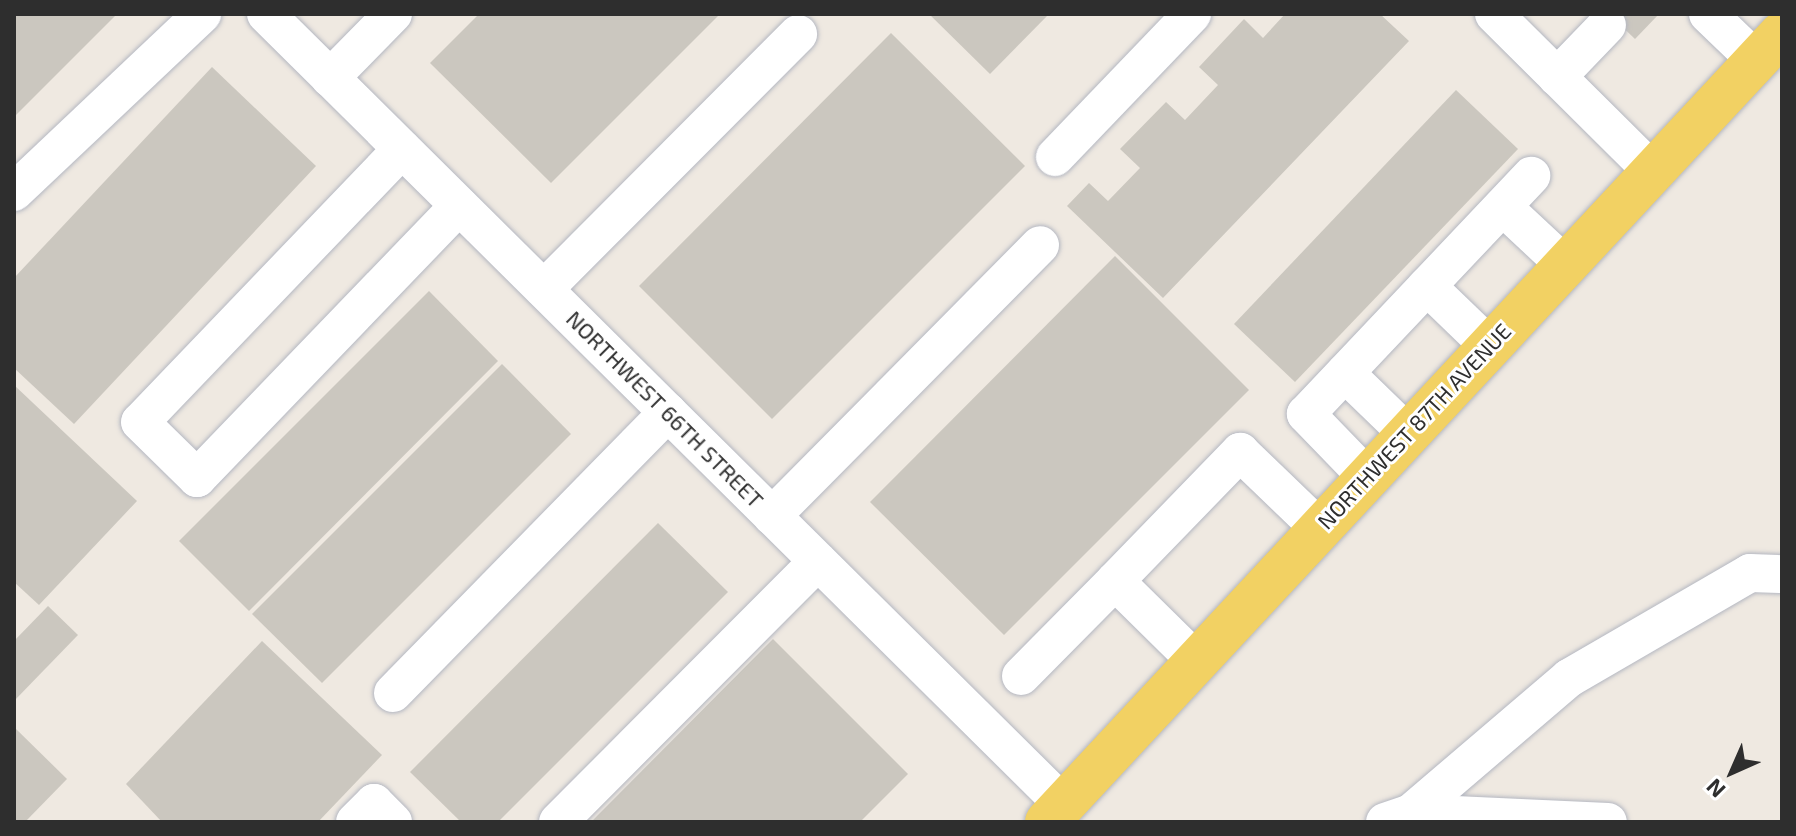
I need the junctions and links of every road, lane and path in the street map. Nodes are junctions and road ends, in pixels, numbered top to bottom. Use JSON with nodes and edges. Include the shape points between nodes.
{"nodes":[{"id":1,"x":202,"y":14,"type":"edge"},
{"id":2,"x":266,"y":14,"type":"edge"},
{"id":3,"x":393,"y":14,"type":"edge"},
{"id":4,"x":1192,"y":14,"type":"edge"},
{"id":5,"x":1494,"y":14,"type":"edge"},
{"id":6,"x":1708,"y":14,"type":"edge"},
{"id":7,"x":1607,"y":25,"type":"dead end"},
{"id":8,"x":798,"y":34,"type":"dead end"},
{"id":9,"x":1775,"y":41,"type":"edge"},
{"id":10,"x":1557,"y":77,"type":"junction"},
{"id":11,"x":330,"y":78,"type":"junction"},
{"id":12,"x":402,"y":149,"type":"junction"},
{"id":13,"x":1055,"y":157,"type":"dead end"},
{"id":14,"x":1651,"y":170,"type":"junction"},
{"id":15,"x":1531,"y":176,"type":"dead end"},
{"id":16,"x":14,"y":192,"type":"edge"},
{"id":17,"x":459,"y":206,"type":"junction"},
{"id":18,"x":1503,"y":207,"type":"junction"},
{"id":19,"x":1040,"y":245,"type":"dead end"},
{"id":20,"x":1564,"y":264,"type":"junction"},
{"id":21,"x":1427,"y":286,"type":"junction"},
{"id":22,"x":544,"y":289,"type":"junction"},
{"id":23,"x":1488,"y":345,"type":"junction"},
{"id":24,"x":1345,"y":373,"type":"junction"},
{"id":25,"x":668,"y":412,"type":"junction"},
{"id":26,"x":1407,"y":433,"type":"junction"},
{"id":27,"x":1367,"y":477,"type":"junction"},
{"id":28,"x":772,"y":516,"type":"junction"},
{"id":29,"x":1319,"y":528,"type":"junction"},
{"id":30,"x":818,"y":561,"type":"junction"},
{"id":31,"x":1782,"y":574,"type":"edge"},
{"id":32,"x":1115,"y":581,"type":"junction"},
{"id":33,"x":1196,"y":661,"type":"junction"},
{"id":34,"x":1021,"y":676,"type":"dead end"},
{"id":35,"x":393,"y":693,"type":"dead end"},
{"id":36,"x":1055,"y":813,"type":"edge"},
{"id":37,"x":1398,"y":818,"type":"edge"},
{"id":38,"x":355,"y":822,"type":"edge"},
{"id":39,"x":393,"y":822,"type":"edge"},
{"id":40,"x":558,"y":822,"type":"edge"},
{"id":41,"x":1608,"y":822,"type":"edge"}],
"edges":[{"from":1,"to":16,"type":"street"},
{"from":2,"to":11,"type":"street","name":"NORTHWEST 66TH STREET"},
{"from":3,"to":11,"type":"street"},
{"from":4,"to":13,"type":"street"},
{"from":5,"to":10,"type":"street"},
{"from":6,"to":9,"type":"street"},
{"from":7,"to":10,"type":"street"},
{"from":8,"to":22,"type":"street"},
{"from":9,"to":14,"type":"main road","name":"NORTHWEST 87TH AVENUE"},
{"from":10,"to":14,"type":"street"},
{"from":11,"to":12,"type":"street","name":"NORTHWEST 66TH STREET"},
{"from":12,"to":17,"type":"street","name":"NORTHWEST 66TH STREET"},
{"from":12,"to":17,"type":"street","via":[[140,422],[197,478]]},
{"from":14,"to":20,"type":"main road","name":"NORTHWEST 87TH AVENUE"},
{"from":15,"to":18,"type":"street"},
{"from":17,"to":22,"type":"street","name":"NORTHWEST 66TH STREET"},
{"from":18,"to":20,"type":"street"},
{"from":18,"to":21,"type":"street"},
{"from":19,"to":28,"type":"street"},
{"from":20,"to":23,"type":"main road","name":"NORTHWEST 87TH AVENUE"},
{"from":21,"to":23,"type":"street"},
{"from":21,"to":24,"type":"street"},
{"from":22,"to":25,"type":"street","name":"NORTHWEST 66TH STREET"},
{"from":23,"to":26,"type":"main road","name":"NORTHWEST 87TH AVENUE"},
{"from":24,"to":26,"type":"street"},
{"from":24,"to":27,"type":"street","via":[[1306,414]]},
{"from":25,"to":28,"type":"street","name":"NORTHWEST 66TH STREET"},
{"from":25,"to":35,"type":"street"},
{"from":26,"to":27,"type":"main road","name":"NORTHWEST 87TH AVENUE"},
{"from":27,"to":29,"type":"main road","name":"NORTHWEST 87TH AVENUE"},
{"from":28,"to":30,"type":"street","name":"NORTHWEST 66TH STREET"},
{"from":29,"to":32,"type":"street","via":[[1240,452]]},
{"from":29,"to":33,"type":"main road","name":"NORTHWEST 87TH AVENUE"},
{"from":30,"to":36,"type":"street","name":"NORTHWEST 66TH STREET"},
{"from":30,"to":40,"type":"street"},
{"from":31,"to":37,"type":"street","via":[[1750,573],[1569,678]]},
{"from":32,"to":33,"type":"street"},
{"from":32,"to":34,"type":"street"},
{"from":33,"to":36,"type":"main road","name":"NORTHWEST 87TH AVENUE"},
{"from":37,"to":41,"type":"street"},
{"from":38,"to":39,"type":"street","via":[[374,803]]}]}
